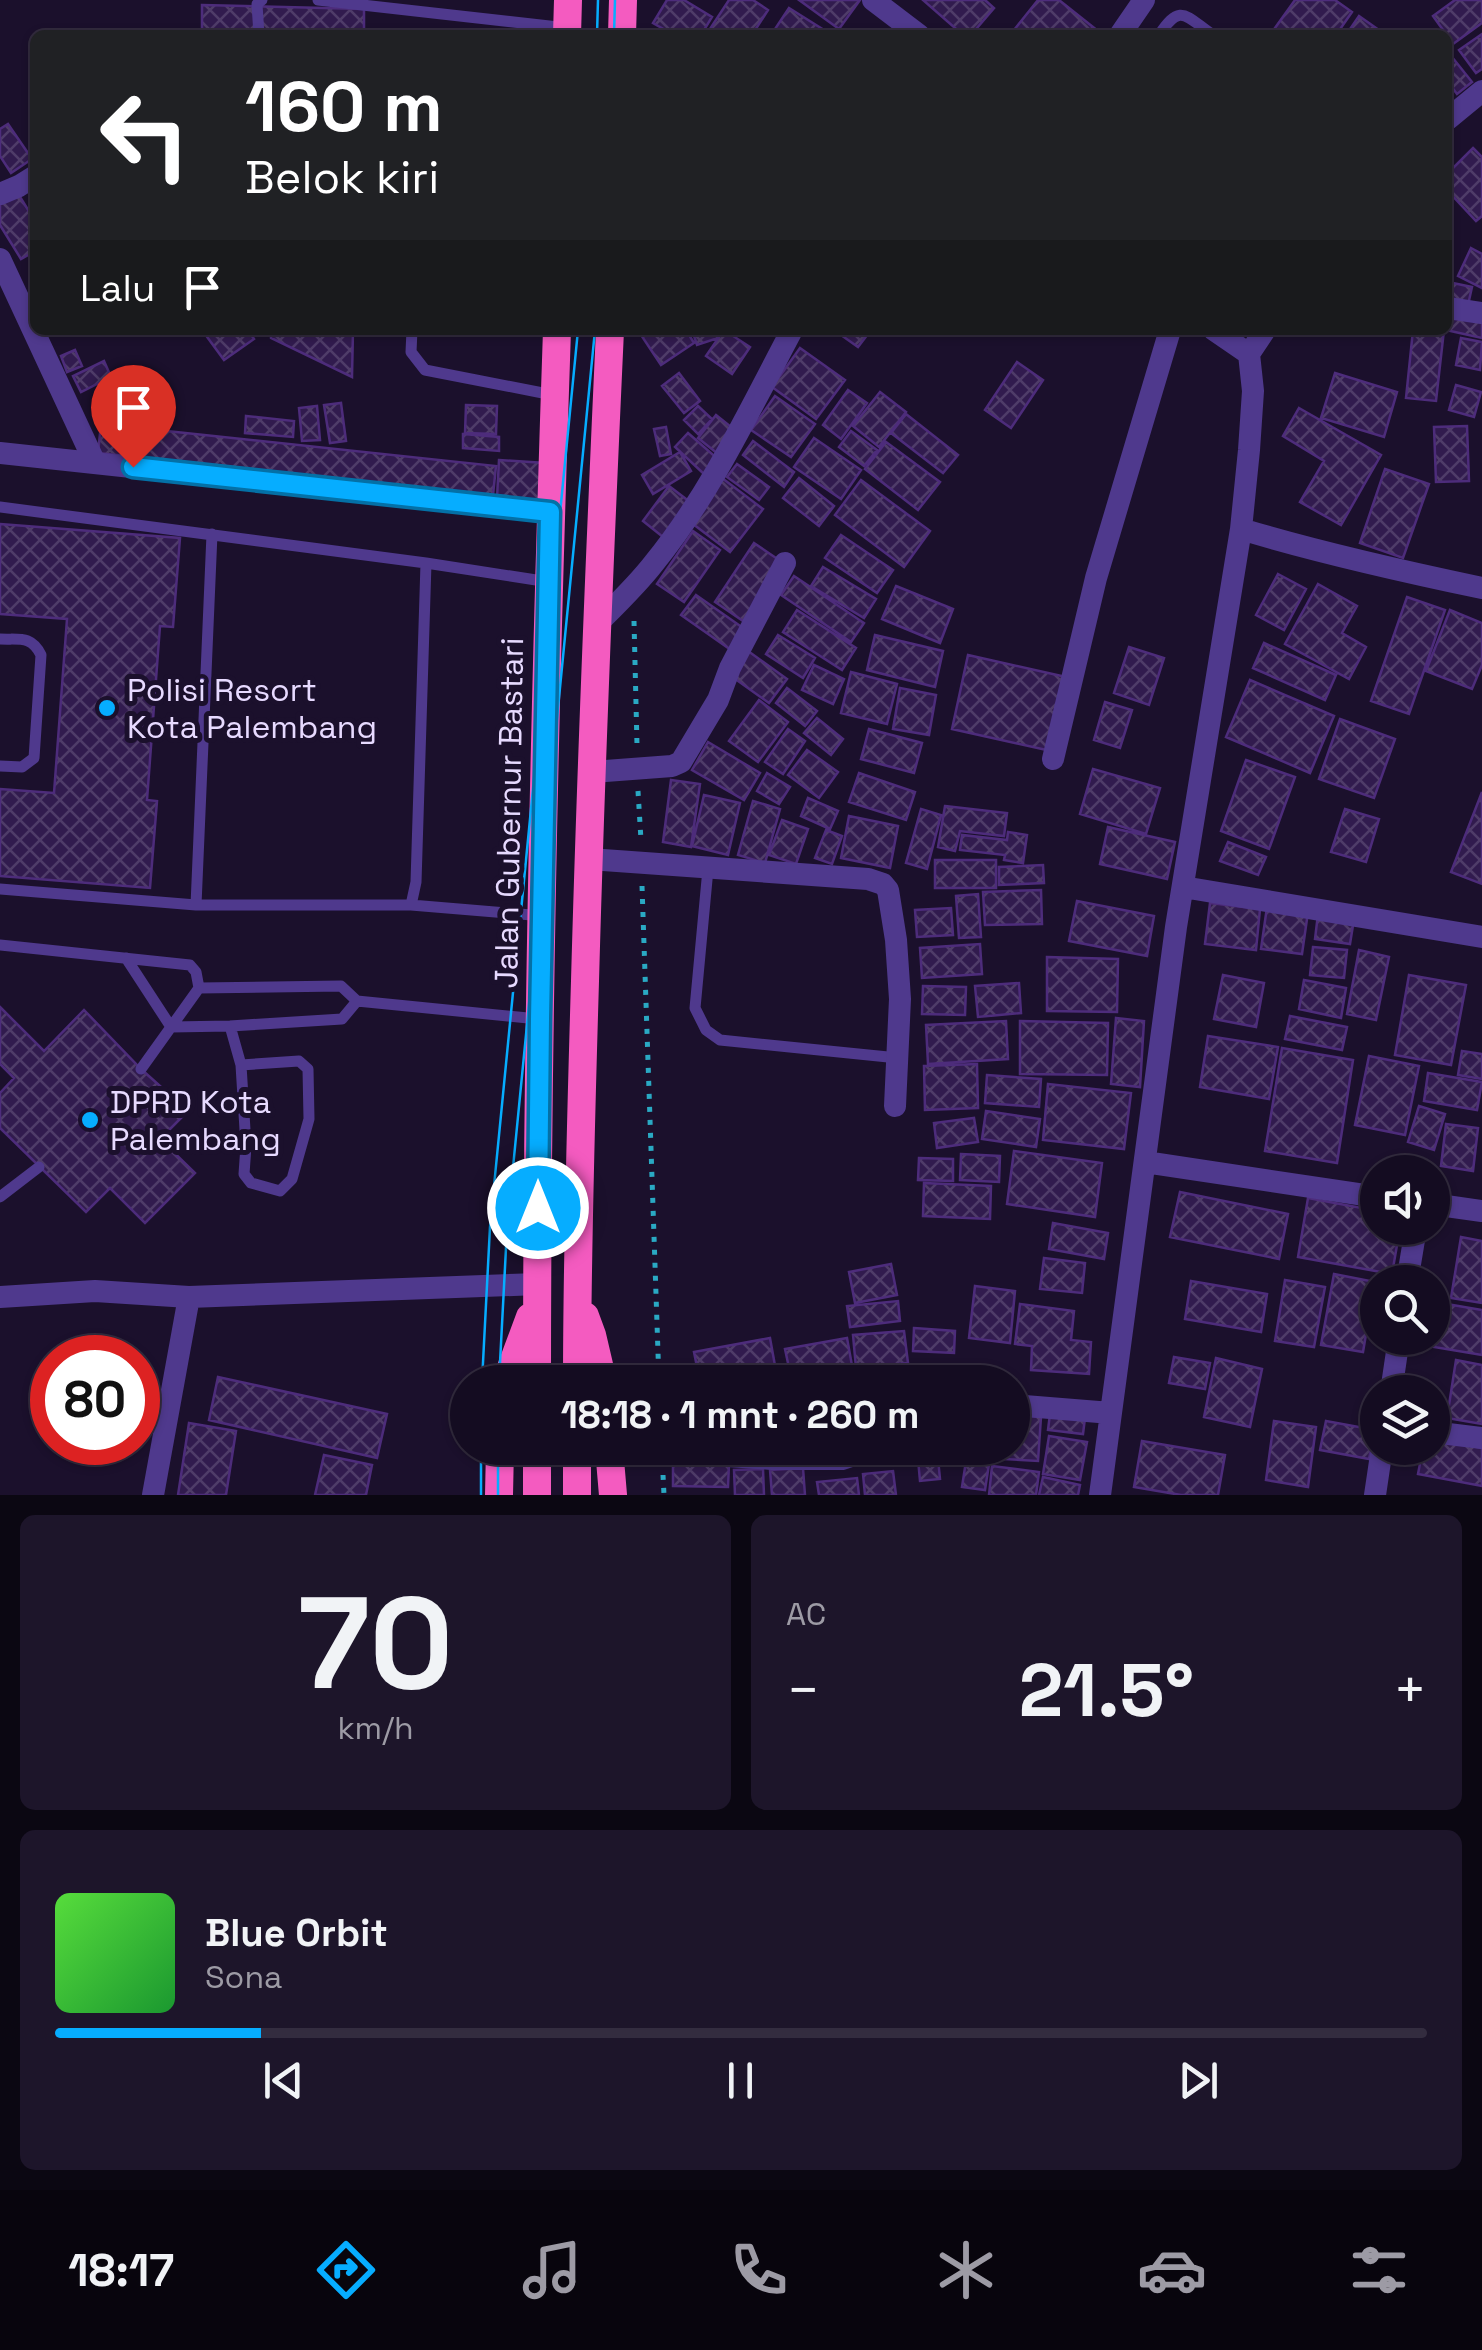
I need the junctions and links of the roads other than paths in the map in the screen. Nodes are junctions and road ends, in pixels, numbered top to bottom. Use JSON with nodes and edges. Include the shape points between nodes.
{"nodes":[{"id":1,"x":262,"y":0,"type":"edge"},
{"id":2,"x":318,"y":0,"type":"edge"},
{"id":3,"x":623,"y":0,"type":"edge"},
{"id":4,"x":873,"y":0,"type":"edge"},
{"id":5,"x":1144,"y":0,"type":"edge"},
{"id":6,"x":568,"y":21,"type":"edge"},
{"id":7,"x":259,"y":30,"type":"edge"},
{"id":8,"x":622,"y":30,"type":"edge"},
{"id":9,"x":912,"y":30,"type":"edge"},
{"id":10,"x":1123,"y":30,"type":"edge"},
{"id":11,"x":1162,"y":30,"type":"edge"},
{"id":12,"x":1206,"y":30,"type":"edge"},
{"id":13,"x":1482,"y":91,"type":"edge"},
{"id":14,"x":1452,"y":116,"type":"edge"},
{"id":15,"x":30,"y":179,"type":"edge"},
{"id":16,"x":0,"y":194,"type":"edge"},
{"id":17,"x":0,"y":259,"type":"edge"},
{"id":18,"x":1452,"y":309,"type":"edge"},
{"id":19,"x":1482,"y":313,"type":"edge"},
{"id":20,"x":30,"y":323,"type":"edge"},
{"id":21,"x":36,"y":335,"type":"edge"},
{"id":22,"x":412,"y":335,"type":"edge"},
{"id":23,"x":557,"y":335,"type":"edge"},
{"id":24,"x":610,"y":335,"type":"edge"},
{"id":25,"x":789,"y":335,"type":"edge"},
{"id":26,"x":1169,"y":335,"type":"edge"},
{"id":27,"x":1221,"y":335,"type":"edge"},
{"id":28,"x":1261,"y":335,"type":"edge"},
{"id":29,"x":1249,"y":354,"type":"junction"},
{"id":30,"x":555,"y":396,"type":"junction"},
{"id":31,"x":0,"y":453,"type":"edge"},
{"id":32,"x":96,"y":463,"type":"junction"},
{"id":33,"x":0,"y":507,"type":"edge"},
{"id":34,"x":550,"y":512,"type":"junction"},
{"id":35,"x":1240,"y":529,"type":"junction"},
{"id":36,"x":212,"y":534,"type":"junction"},
{"id":37,"x":426,"y":563,"type":"junction"},
{"id":38,"x":785,"y":563,"type":"dead end"},
{"id":39,"x":548,"y":582,"type":"junction"},
{"id":40,"x":1482,"y":588,"type":"edge"},
{"id":41,"x":596,"y":625,"type":"junction"},
{"id":42,"x":0,"y":639,"type":"edge"},
{"id":43,"x":1053,"y":759,"type":"dead end"},
{"id":44,"x":0,"y":766,"type":"edge"},
{"id":45,"x":592,"y":772,"type":"junction"},
{"id":46,"x":588,"y":860,"type":"junction"},
{"id":47,"x":708,"y":869,"type":"junction"},
{"id":48,"x":1183,"y":886,"type":"junction"},
{"id":49,"x":0,"y":889,"type":"edge"},
{"id":50,"x":196,"y":905,"type":"junction"},
{"id":51,"x":411,"y":905,"type":"junction"},
{"id":52,"x":542,"y":916,"type":"junction"},
{"id":53,"x":1482,"y":937,"type":"edge"},
{"id":54,"x":0,"y":945,"type":"edge"},
{"id":55,"x":126,"y":958,"type":"junction"},
{"id":56,"x":199,"y":988,"type":"junction"},
{"id":57,"x":357,"y":1000,"type":"junction"},
{"id":58,"x":540,"y":1019,"type":"junction"},
{"id":59,"x":230,"y":1026,"type":"junction"},
{"id":60,"x":171,"y":1027,"type":"junction"},
{"id":61,"x":898,"y":1058,"type":"junction"},
{"id":62,"x":242,"y":1065,"type":"junction"},
{"id":63,"x":141,"y":1069,"type":"dead end"},
{"id":64,"x":896,"y":1106,"type":"dead end"},
{"id":65,"x":1144,"y":1162,"type":"junction"},
{"id":66,"x":39,"y":1167,"type":"dead end"},
{"id":67,"x":1360,"y":1194,"type":"edge"},
{"id":68,"x":0,"y":1198,"type":"edge"},
{"id":69,"x":1450,"y":1206,"type":"edge"},
{"id":70,"x":1482,"y":1210,"type":"edge"},
{"id":71,"x":0,"y":1297,"type":"edge"},
{"id":72,"x":189,"y":1297,"type":"junction"},
{"id":73,"x":537,"y":1300,"type":"junction"},
{"id":74,"x":577,"y":1308,"type":"junction"},
{"id":75,"x":513,"y":1365,"type":"edge"},
{"id":76,"x":537,"y":1365,"type":"edge"},
{"id":77,"x":577,"y":1365,"type":"edge"},
{"id":78,"x":599,"y":1365,"type":"edge"},
{"id":79,"x":1030,"y":1407,"type":"edge"},
{"id":80,"x":1111,"y":1414,"type":"junction"},
{"id":81,"x":1450,"y":1434,"type":"edge"},
{"id":82,"x":1482,"y":1438,"type":"edge"},
{"id":83,"x":500,"y":1465,"type":"edge"},
{"id":84,"x":537,"y":1465,"type":"edge"},
{"id":85,"x":577,"y":1465,"type":"edge"},
{"id":86,"x":610,"y":1465,"type":"edge"},
{"id":87,"x":1379,"y":1465,"type":"edge"},
{"id":88,"x":153,"y":1495,"type":"edge"},
{"id":89,"x":499,"y":1495,"type":"edge"},
{"id":90,"x":537,"y":1495,"type":"edge"},
{"id":91,"x":577,"y":1495,"type":"edge"},
{"id":92,"x":613,"y":1495,"type":"edge"},
{"id":93,"x":1100,"y":1495,"type":"edge"},
{"id":94,"x":1375,"y":1495,"type":"edge"}],
"edges":[{"from":1,"to":7,"type":"lane"},
{"from":2,"to":6,"type":"lane"},
{"from":3,"to":8,"type":"highway"},
{"from":4,"to":9,"type":"street"},
{"from":5,"to":10,"type":"street"},
{"from":11,"to":12,"type":"lane","via":[[1177,14]]},
{"from":13,"to":14,"type":"street"},
{"from":15,"to":16,"type":"street"},
{"from":17,"to":20,"type":"street"},
{"from":18,"to":19,"type":"street"},
{"from":21,"to":32,"type":"street"},
{"from":22,"to":30,"type":"lane","via":[[411,352],[424,370]]},
{"from":23,"to":30,"type":"highway","name":"Jalan Gubernur Bastari"},
{"from":24,"to":41,"type":"highway"},
{"from":25,"to":41,"type":"street","via":[[707,486],[664,550]]},
{"from":26,"to":43,"type":"street","via":[[1096,578]]},
{"from":27,"to":29,"type":"street"},
{"from":28,"to":29,"type":"street"},
{"from":29,"to":35,"type":"street","via":[[1250,450]]},
{"from":30,"to":34,"type":"highway","name":"Jalan Gubernur Bastari"},
{"from":31,"to":32,"type":"street"},
{"from":32,"to":34,"type":"street"},
{"from":33,"to":36,"type":"lane"},
{"from":34,"to":39,"type":"highway","name":"Jalan Gubernur Bastari"},
{"from":35,"to":40,"type":"street"},
{"from":35,"to":48,"type":"street"},
{"from":36,"to":37,"type":"lane"},
{"from":36,"to":50,"type":"lane"},
{"from":37,"to":39,"type":"lane"},
{"from":37,"to":51,"type":"lane"},
{"from":38,"to":45,"type":"street","via":[[682,762]]},
{"from":39,"to":52,"type":"highway","name":"Jalan Gubernur Bastari"},
{"from":41,"to":45,"type":"highway"},
{"from":42,"to":44,"type":"lane","via":[[29,640],[41,655],[34,758],[22,768]]},
{"from":45,"to":46,"type":"highway"},
{"from":46,"to":47,"type":"street"},
{"from":46,"to":74,"type":"highway"},
{"from":47,"to":61,"type":"street","via":[[882,884],[899,972]]},
{"from":47,"to":61,"type":"lane","via":[[695,1008],[706,1030],[720,1040]]},
{"from":48,"to":53,"type":"street"},
{"from":48,"to":65,"type":"street"},
{"from":49,"to":50,"type":"lane"},
{"from":50,"to":51,"type":"lane"},
{"from":51,"to":52,"type":"lane"},
{"from":52,"to":58,"type":"highway","name":"Jalan Gubernur Bastari"},
{"from":54,"to":55,"type":"lane"},
{"from":55,"to":56,"type":"lane","via":[[190,965]]},
{"from":55,"to":60,"type":"lane"},
{"from":56,"to":57,"type":"lane","via":[[341,986]]},
{"from":56,"to":60,"type":"lane"},
{"from":57,"to":58,"type":"lane"},
{"from":57,"to":59,"type":"lane","via":[[342,1019]]},
{"from":58,"to":73,"type":"highway","name":"Jalan Gubernur Bastari"},
{"from":59,"to":60,"type":"lane"},
{"from":59,"to":62,"type":"lane"},
{"from":60,"to":63,"type":"lane"},
{"from":61,"to":64,"type":"street"},
{"from":62,"to":62,"type":"lane","via":[[244,1174],[251,1183],[280,1191],[292,1179],[309,1118],[308,1069],[298,1061]]},
{"from":65,"to":67,"type":"street"},
{"from":65,"to":80,"type":"street"},
{"from":66,"to":68,"type":"lane"},
{"from":69,"to":70,"type":"street"},
{"from":71,"to":72,"type":"street","via":[[96,1291]]},
{"from":72,"to":73,"type":"street"},
{"from":72,"to":88,"type":"street"},
{"from":73,"to":75,"type":"highway","name":"Jalan Gubernur Bastari"},
{"from":73,"to":76,"type":"highway","name":"Jalan Gubernur Bastari"},
{"from":74,"to":77,"type":"highway"},
{"from":74,"to":78,"type":"highway"},
{"from":79,"to":80,"type":"street"},
{"from":80,"to":93,"type":"street"},
{"from":81,"to":82,"type":"street"},
{"from":83,"to":89,"type":"highway"},
{"from":84,"to":90,"type":"highway"},
{"from":85,"to":91,"type":"highway"},
{"from":86,"to":92,"type":"highway"},
{"from":87,"to":94,"type":"street"}]}
